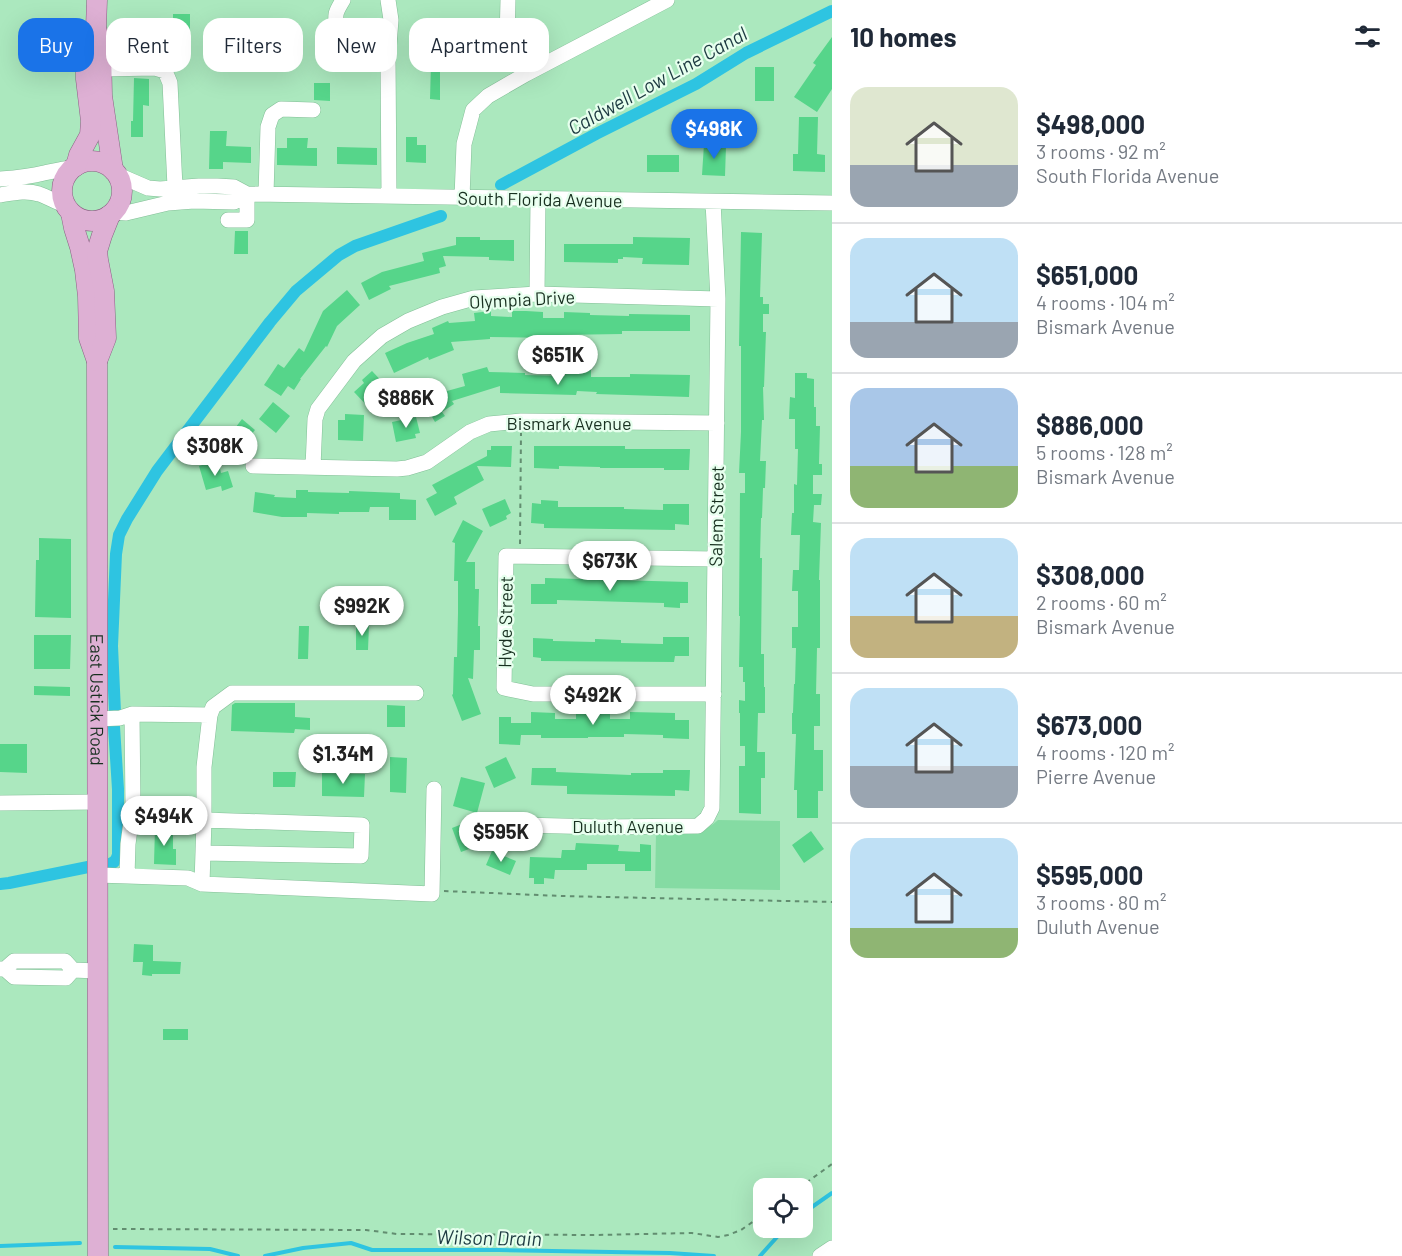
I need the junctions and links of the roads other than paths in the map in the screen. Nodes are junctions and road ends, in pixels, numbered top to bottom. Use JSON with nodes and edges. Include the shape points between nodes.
{"nodes":[{"id":1,"x":97,"y":0,"type":"edge"},
{"id":2,"x":344,"y":0,"type":"edge"},
{"id":3,"x":388,"y":0,"type":"edge"},
{"id":4,"x":508,"y":0,"type":"edge"},
{"id":5,"x":658,"y":2,"type":"edge"},
{"id":6,"x":335,"y":18,"type":"edge"},
{"id":7,"x":391,"y":18,"type":"edge"},
{"id":8,"x":96,"y":28,"type":"junction"},
{"id":9,"x":101,"y":69,"type":"junction"},
{"id":10,"x":388,"y":72,"type":"edge"},
{"id":11,"x":526,"y":74,"type":"junction"},
{"id":12,"x":314,"y":110,"type":"dead end"},
{"id":13,"x":74,"y":167,"type":"junction"},
{"id":14,"x":115,"y":172,"type":"junction"},
{"id":15,"x":0,"y":179,"type":"edge"},
{"id":16,"x":175,"y":188,"type":"junction"},
{"id":17,"x":247,"y":194,"type":"junction"},
{"id":18,"x":266,"y":194,"type":"junction"},
{"id":19,"x":0,"y":195,"type":"edge"},
{"id":20,"x":389,"y":196,"type":"junction"},
{"id":21,"x":462,"y":198,"type":"junction"},
{"id":22,"x":538,"y":199,"type":"junction"},
{"id":23,"x":713,"y":202,"type":"junction"},
{"id":24,"x":832,"y":203,"type":"edge"},
{"id":25,"x":68,"y":209,"type":"junction"},
{"id":26,"x":112,"y":213,"type":"junction"},
{"id":27,"x":228,"y":220,"type":"dead end"},
{"id":28,"x":537,"y":294,"type":"junction"},
{"id":29,"x":718,"y":299,"type":"junction"},
{"id":30,"x":97,"y":361,"type":"junction"},
{"id":31,"x":717,"y":423,"type":"junction"},
{"id":32,"x":253,"y":466,"type":"dead end"},
{"id":33,"x":313,"y":467,"type":"junction"},
{"id":34,"x":715,"y":560,"type":"junction"},
{"id":35,"x":416,"y":693,"type":"dead end"},
{"id":36,"x":714,"y":694,"type":"junction"},
{"id":37,"x":132,"y":714,"type":"junction"},
{"id":38,"x":210,"y":715,"type":"junction"},
{"id":39,"x":98,"y":719,"type":"junction"},
{"id":40,"x":434,"y":789,"type":"dead end"},
{"id":41,"x":0,"y":802,"type":"edge"},
{"id":42,"x":97,"y":802,"type":"junction"},
{"id":43,"x":204,"y":820,"type":"junction"},
{"id":44,"x":521,"y":825,"type":"dead end"},
{"id":45,"x":698,"y":826,"type":"joint"},
{"id":46,"x":203,"y":853,"type":"junction"},
{"id":47,"x":97,"y":875,"type":"junction"},
{"id":48,"x":127,"y":876,"type":"junction"},
{"id":49,"x":202,"y":884,"type":"junction"},
{"id":50,"x":2,"y":969,"type":"edge"},
{"id":51,"x":98,"y":971,"type":"junction"},
{"id":52,"x":832,"y":1248,"type":"edge"},
{"id":53,"x":98,"y":1256,"type":"edge"},
{"id":54,"x":820,"y":1256,"type":"edge"}],
"edges":[{"from":1,"to":8,"type":"main road"},
{"from":2,"to":6,"type":"street"},
{"from":3,"to":7,"type":"street"},
{"from":4,"to":11,"type":"street","via":[[507,41]]},
{"from":5,"to":11,"type":"street"},
{"from":8,"to":9,"type":"main road"},
{"from":8,"to":13,"type":"main road","via":[[86,48],[90,135]]},
{"from":9,"to":14,"type":"main road"},
{"from":9,"to":16,"type":"street","via":[[165,71],[170,83]]},
{"from":10,"to":20,"type":"street"},
{"from":11,"to":21,"type":"street","via":[[488,96],[473,110],[464,144]]},
{"from":12,"to":18,"type":"street","via":[[281,109],[272,115],[268,127]]},
{"from":13,"to":14,"type":"main road","via":[[101,162]]},
{"from":13,"to":15,"type":"street"},
{"from":13,"to":25,"type":"main road","via":[[63,186]]},
{"from":14,"to":16,"type":"street","name":"South Florida Avenue","via":[[148,188]]},
{"from":14,"to":26,"type":"main road","via":[[122,184],[122,195]]},
{"from":16,"to":17,"type":"street","name":"South Florida Avenue","via":[[234,187]]},
{"from":17,"to":18,"type":"street","name":"South Florida Avenue"},
{"from":17,"to":26,"type":"street","name":"South Florida Avenue","via":[[234,202],[168,203]]},
{"from":17,"to":27,"type":"street","via":[[247,220]]},
{"from":18,"to":20,"type":"street","name":"South Florida Avenue"},
{"from":19,"to":25,"type":"street","via":[[36,193]]},
{"from":20,"to":21,"type":"street","name":"South Florida Avenue"},
{"from":21,"to":22,"type":"street","name":"South Florida Avenue"},
{"from":22,"to":23,"type":"street","name":"South Florida Avenue"},
{"from":22,"to":28,"type":"street"},
{"from":23,"to":24,"type":"street","name":"South Florida Avenue"},
{"from":23,"to":29,"type":"street","name":"Salem Street"},
{"from":25,"to":26,"type":"main road","via":[[88,221],[98,221]]},
{"from":25,"to":30,"type":"main road","name":"East Ustick Road","via":[[85,270],[89,338]]},
{"from":26,"to":30,"type":"main road","name":"East Ustick Road","via":[[97,251],[106,338]]},
{"from":28,"to":29,"type":"street","name":"Olympia Drive"},
{"from":28,"to":33,"type":"street","name":"Olympia Drive","via":[[474,298],[408,321],[382,336],[354,361],[318,409]]},
{"from":29,"to":31,"type":"street","name":"Salem Street"},
{"from":30,"to":39,"type":"main road","name":"East Ustick Road"},
{"from":31,"to":33,"type":"street","name":"Bismark Avenue","via":[[489,423],[427,462],[407,468]]},
{"from":31,"to":34,"type":"street","name":"Salem Street"},
{"from":32,"to":33,"type":"street","name":"Bismark Avenue"},
{"from":34,"to":36,"type":"street","name":"Salem Street"},
{"from":34,"to":36,"type":"street","name":"Hyde Street","via":[[513,556],[504,688],[533,694]]},
{"from":35,"to":38,"type":"street","via":[[232,693],[213,707]]},
{"from":36,"to":45,"type":"street","name":"Salem Street","via":[[712,808]]},
{"from":37,"to":38,"type":"street"},
{"from":37,"to":39,"type":"street"},
{"from":37,"to":48,"type":"street","via":[[133,807]]},
{"from":38,"to":43,"type":"street","via":[[204,767]]},
{"from":39,"to":42,"type":"main road","name":"East Ustick Road"},
{"from":40,"to":49,"type":"street","via":[[432,894]]},
{"from":41,"to":42,"type":"street"},
{"from":42,"to":47,"type":"main road","name":"East Ustick Road"},
{"from":43,"to":46,"type":"street"},
{"from":43,"to":46,"type":"street","via":[[362,825],[361,856]]},
{"from":44,"to":45,"type":"street","name":"Duluth Avenue"},
{"from":46,"to":49,"type":"street"},
{"from":47,"to":48,"type":"street"},
{"from":47,"to":51,"type":"main road","name":"East Ustick Road"},
{"from":48,"to":49,"type":"street","via":[[188,878]]},
{"from":50,"to":51,"type":"street","via":[[14,961],[65,962],[74,970]]},
{"from":51,"to":53,"type":"main road","name":"East Ustick Road"},
{"from":52,"to":54,"type":"street"}]}
